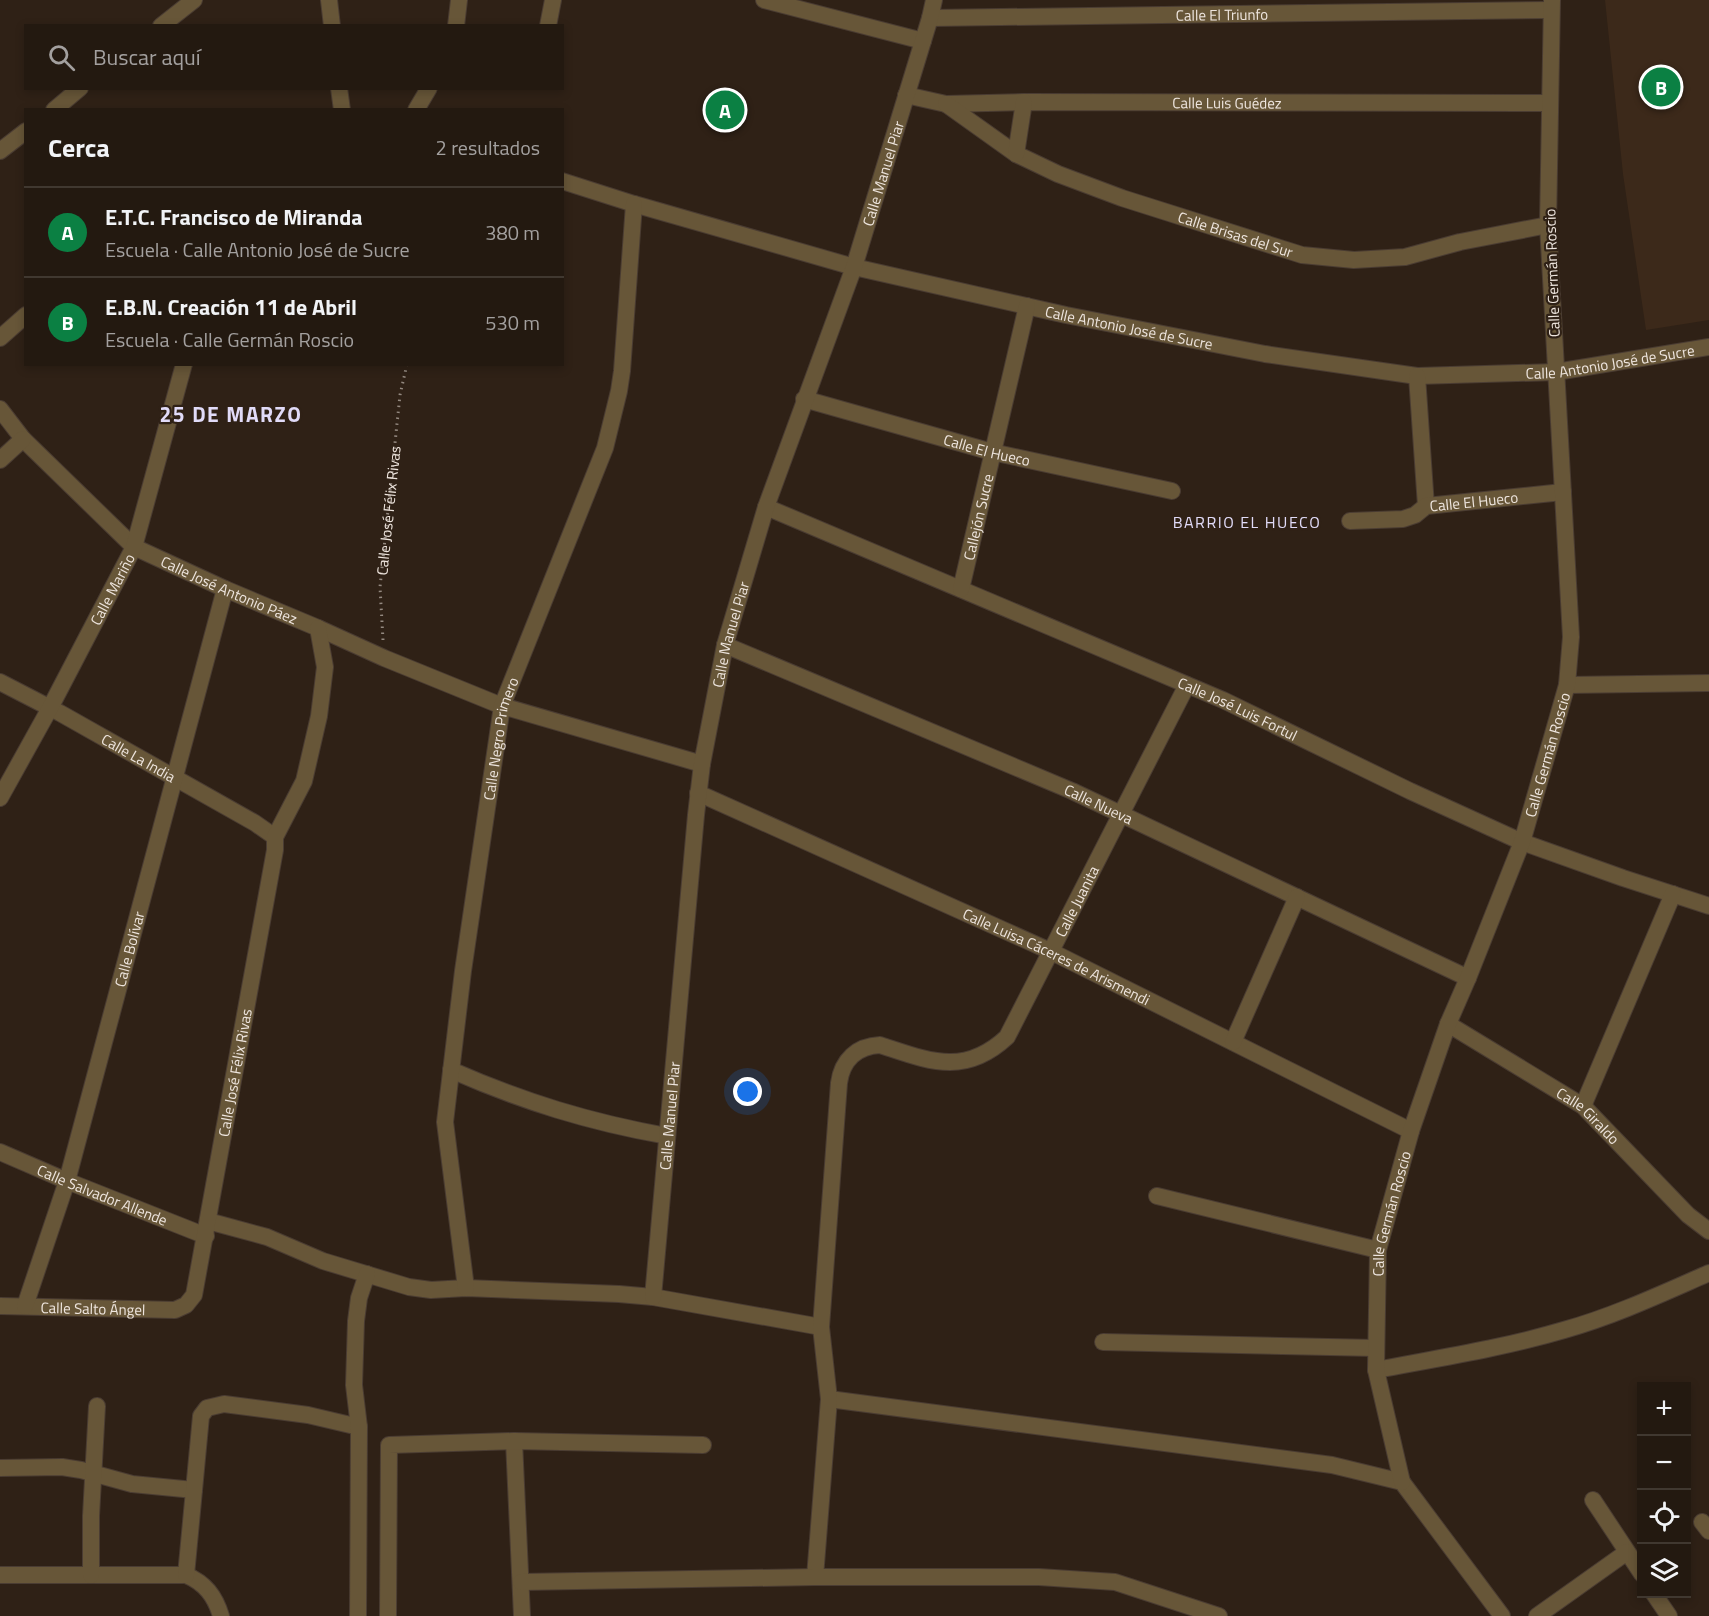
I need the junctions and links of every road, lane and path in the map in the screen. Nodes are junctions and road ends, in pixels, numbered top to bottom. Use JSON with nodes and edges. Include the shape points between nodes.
{"nodes":[{"id":1,"x":194,"y":0,"type":"edge"},
{"id":2,"x":329,"y":0,"type":"edge"},
{"id":3,"x":459,"y":0,"type":"edge"},
{"id":4,"x":553,"y":0,"type":"edge"},
{"id":5,"x":764,"y":0,"type":"edge"},
{"id":6,"x":934,"y":0,"type":"edge"},
{"id":7,"x":1552,"y":5,"type":"edge"},
{"id":8,"x":930,"y":18,"type":"junction"},
{"id":9,"x":164,"y":24,"type":"edge"},
{"id":10,"x":332,"y":24,"type":"edge"},
{"id":11,"x":456,"y":24,"type":"edge"},
{"id":12,"x":549,"y":24,"type":"edge"},
{"id":13,"x":923,"y":41,"type":"junction"},
{"id":14,"x":79,"y":90,"type":"edge"},
{"id":15,"x":339,"y":90,"type":"edge"},
{"id":16,"x":428,"y":90,"type":"edge"},
{"id":17,"x":906,"y":95,"type":"junction"},
{"id":18,"x":1024,"y":102,"type":"junction"},
{"id":19,"x":1550,"y":103,"type":"junction"},
{"id":20,"x":946,"y":104,"type":"junction"},
{"id":21,"x":56,"y":108,"type":"edge"},
{"id":22,"x":342,"y":108,"type":"edge"},
{"id":23,"x":417,"y":108,"type":"edge"},
{"id":24,"x":24,"y":133,"type":"edge"},
{"id":25,"x":0,"y":151,"type":"edge"},
{"id":26,"x":1016,"y":154,"type":"junction"},
{"id":27,"x":564,"y":182,"type":"edge"},
{"id":28,"x":634,"y":204,"type":"junction"},
{"id":29,"x":1548,"y":225,"type":"junction"},
{"id":30,"x":854,"y":267,"type":"junction"},
{"id":31,"x":1027,"y":306,"type":"junction"},
{"id":32,"x":24,"y":317,"type":"edge"},
{"id":33,"x":0,"y":338,"type":"edge"},
{"id":34,"x":1709,"y":347,"type":"edge"},
{"id":35,"x":183,"y":366,"type":"edge"},
{"id":36,"x":407,"y":366,"type":"edge"},
{"id":37,"x":1556,"y":372,"type":"junction"},
{"id":38,"x":1417,"y":376,"type":"junction"},
{"id":39,"x":804,"y":399,"type":"junction"},
{"id":40,"x":0,"y":409,"type":"edge"},
{"id":41,"x":23,"y":439,"type":"junction"},
{"id":42,"x":992,"y":452,"type":"junction"},
{"id":43,"x":0,"y":460,"type":"edge"},
{"id":44,"x":1172,"y":491,"type":"dead end"},
{"id":45,"x":1563,"y":492,"type":"junction"},
{"id":46,"x":1425,"y":506,"type":"junction"},
{"id":47,"x":766,"y":507,"type":"junction"},
{"id":48,"x":1350,"y":521,"type":"dead end"},
{"id":49,"x":134,"y":547,"type":"junction"},
{"id":50,"x":225,"y":589,"type":"junction"},
{"id":51,"x":961,"y":589,"type":"junction"},
{"id":52,"x":318,"y":628,"type":"junction"},
{"id":53,"x":725,"y":645,"type":"junction"},
{"id":54,"x":384,"y":658,"type":"junction"},
{"id":55,"x":0,"y":682,"type":"edge"},
{"id":56,"x":1709,"y":683,"type":"edge"},
{"id":57,"x":1187,"y":685,"type":"junction"},
{"id":58,"x":1567,"y":686,"type":"junction"},
{"id":59,"x":502,"y":706,"type":"junction"},
{"id":60,"x":50,"y":708,"type":"junction"},
{"id":61,"x":702,"y":764,"type":"junction"},
{"id":62,"x":175,"y":778,"type":"junction"},
{"id":63,"x":698,"y":793,"type":"junction"},
{"id":64,"x":0,"y":798,"type":"edge"},
{"id":65,"x":1121,"y":814,"type":"junction"},
{"id":66,"x":275,"y":837,"type":"junction"},
{"id":67,"x":1522,"y":842,"type":"junction"},
{"id":68,"x":1673,"y":894,"type":"junction"},
{"id":69,"x":1296,"y":897,"type":"junction"},
{"id":70,"x":1709,"y":906,"type":"edge"},
{"id":71,"x":1050,"y":951,"type":"junction"},
{"id":72,"x":1468,"y":978,"type":"junction"},
{"id":73,"x":1448,"y":1024,"type":"junction"},
{"id":74,"x":1233,"y":1042,"type":"junction"},
{"id":75,"x":451,"y":1070,"type":"junction"},
{"id":76,"x":1583,"y":1106,"type":"junction"},
{"id":77,"x":1411,"y":1131,"type":"junction"},
{"id":78,"x":667,"y":1136,"type":"junction"},
{"id":79,"x":0,"y":1152,"type":"edge"},
{"id":80,"x":67,"y":1181,"type":"junction"},
{"id":81,"x":1157,"y":1197,"type":"dead end"},
{"id":82,"x":207,"y":1228,"type":"junction"},
{"id":83,"x":1709,"y":1231,"type":"edge"},
{"id":84,"x":1378,"y":1250,"type":"junction"},
{"id":85,"x":1709,"y":1273,"type":"edge"},
{"id":86,"x":367,"y":1274,"type":"junction"},
{"id":87,"x":466,"y":1288,"type":"junction"},
{"id":88,"x":653,"y":1297,"type":"junction"},
{"id":89,"x":186,"y":1305,"type":"joint"},
{"id":90,"x":0,"y":1306,"type":"edge"},
{"id":91,"x":25,"y":1306,"type":"junction"},
{"id":92,"x":821,"y":1327,"type":"junction"},
{"id":93,"x":1103,"y":1342,"type":"dead end"},
{"id":94,"x":1376,"y":1348,"type":"junction"},
{"id":95,"x":1376,"y":1370,"type":"junction"},
{"id":96,"x":829,"y":1399,"type":"junction"},
{"id":97,"x":97,"y":1406,"type":"dead end"},
{"id":98,"x":359,"y":1427,"type":"junction"},
{"id":99,"x":514,"y":1441,"type":"junction"},
{"id":100,"x":703,"y":1445,"type":"dead end"},
{"id":101,"x":0,"y":1468,"type":"edge"},
{"id":102,"x":92,"y":1474,"type":"junction"},
{"id":103,"x":1402,"y":1482,"type":"junction"},
{"id":104,"x":194,"y":1490,"type":"junction"},
{"id":105,"x":1593,"y":1500,"type":"dead end"},
{"id":106,"x":1627,"y":1552,"type":"junction"},
{"id":107,"x":1637,"y":1568,"type":"edge"},
{"id":108,"x":0,"y":1575,"type":"edge"},
{"id":109,"x":91,"y":1575,"type":"junction"},
{"id":110,"x":186,"y":1575,"type":"junction"},
{"id":111,"x":815,"y":1577,"type":"junction"},
{"id":112,"x":520,"y":1582,"type":"junction"},
{"id":113,"x":1657,"y":1598,"type":"edge"},
{"id":114,"x":221,"y":1616,"type":"edge"},
{"id":115,"x":358,"y":1616,"type":"edge"},
{"id":116,"x":388,"y":1616,"type":"edge"},
{"id":117,"x":522,"y":1616,"type":"edge"},
{"id":118,"x":1219,"y":1616,"type":"edge"},
{"id":119,"x":1502,"y":1616,"type":"edge"},
{"id":120,"x":1537,"y":1616,"type":"edge"},
{"id":121,"x":1669,"y":1616,"type":"edge"}],
"edges":[{"from":1,"to":9,"type":"street"},
{"from":2,"to":10,"type":"street"},
{"from":3,"to":11,"type":"street"},
{"from":4,"to":12,"type":"street"},
{"from":5,"to":13,"type":"street"},
{"from":6,"to":8,"type":"street","name":"Calle Manuel Piar"},
{"from":7,"to":8,"type":"street","name":"Calle El Triunfo"},
{"from":7,"to":19,"type":"street","name":"Calle Germán Roscio"},
{"from":8,"to":13,"type":"street","name":"Calle Manuel Piar"},
{"from":13,"to":17,"type":"street","name":"Calle Manuel Piar"},
{"from":14,"to":21,"type":"street"},
{"from":15,"to":22,"type":"street"},
{"from":16,"to":23,"type":"street"},
{"from":17,"to":20,"type":"street","name":"Calle Luis Guédez"},
{"from":17,"to":30,"type":"street","name":"Calle Manuel Piar"},
{"from":18,"to":19,"type":"street","name":"Calle Luis Guédez"},
{"from":18,"to":20,"type":"street","name":"Calle Luis Guédez"},
{"from":18,"to":26,"type":"street"},
{"from":19,"to":29,"type":"street","name":"Calle Germán Roscio"},
{"from":20,"to":26,"type":"street","name":"Calle Brisas del Sur"},
{"from":24,"to":25,"type":"street"},
{"from":26,"to":29,"type":"street","name":"Calle Brisas del Sur","via":[[1122,198],[1302,255],[1354,260],[1405,257]]},
{"from":27,"to":28,"type":"street","name":"Calle Antonio José de Sucre"},
{"from":28,"to":30,"type":"street","name":"Calle Antonio José de Sucre"},
{"from":28,"to":59,"type":"street","name":"Calle Negro Primero","via":[[622,371],[606,448]]},
{"from":29,"to":37,"type":"street","name":"Calle Germán Roscio"},
{"from":30,"to":31,"type":"street","name":"Calle Antonio José de Sucre"},
{"from":30,"to":39,"type":"street","name":"Calle Manuel Piar"},
{"from":31,"to":38,"type":"street","name":"Calle Antonio José de Sucre","via":[[1265,354]]},
{"from":31,"to":42,"type":"street","name":"Callejón Sucre"},
{"from":32,"to":33,"type":"street"},
{"from":34,"to":37,"type":"street","name":"Calle Antonio José de Sucre"},
{"from":35,"to":49,"type":"street","name":"Calle Mariño"},
{"from":36,"to":54,"type":"path","name":"Calle José Félix Rivas","via":[[400,395],[380,587]]},
{"from":37,"to":38,"type":"street","name":"Calle Antonio José de Sucre"},
{"from":37,"to":45,"type":"street","name":"Calle Germán Roscio"},
{"from":38,"to":46,"type":"street"},
{"from":39,"to":42,"type":"street","name":"Calle El Hueco"},
{"from":39,"to":47,"type":"street","name":"Calle Manuel Piar"},
{"from":40,"to":41,"type":"street","name":"Calle José Antonio Páez"},
{"from":41,"to":43,"type":"street"},
{"from":41,"to":49,"type":"street","name":"Calle José Antonio Páez"},
{"from":42,"to":44,"type":"street","name":"Calle El Hueco"},
{"from":42,"to":51,"type":"street","name":"Callejón Sucre"},
{"from":45,"to":46,"type":"street","name":"Calle El Hueco"},
{"from":45,"to":58,"type":"street","name":"Calle Germán Roscio","via":[[1571,637]]},
{"from":46,"to":48,"type":"street","name":"Calle El Hueco","via":[[1403,519]]},
{"from":47,"to":51,"type":"street","name":"Calle José Luis Fortul"},
{"from":47,"to":53,"type":"street","name":"Calle Manuel Piar"},
{"from":49,"to":50,"type":"street","name":"Calle José Antonio Páez"},
{"from":49,"to":60,"type":"street","name":"Calle Mariño"},
{"from":50,"to":52,"type":"street","name":"Calle José Antonio Páez"},
{"from":50,"to":62,"type":"street","name":"Calle Bolívar"},
{"from":51,"to":57,"type":"street","name":"Calle José Luis Fortul"},
{"from":52,"to":54,"type":"street","name":"Calle José Antonio Páez"},
{"from":52,"to":66,"type":"street","via":[[325,667],[319,716],[304,781]]},
{"from":53,"to":61,"type":"street","name":"Calle Manuel Piar"},
{"from":53,"to":65,"type":"street","name":"Calle Nueva"},
{"from":54,"to":59,"type":"street","name":"Calle José Antonio Páez"},
{"from":55,"to":60,"type":"street","name":"Calle La India"},
{"from":56,"to":58,"type":"street"},
{"from":57,"to":65,"type":"street","name":"Calle Juanita"},
{"from":57,"to":67,"type":"street","name":"Calle José Luis Fortul"},
{"from":58,"to":67,"type":"street","name":"Calle Germán Roscio"},
{"from":59,"to":61,"type":"street"},
{"from":59,"to":75,"type":"street","name":"Calle Negro Primero"},
{"from":60,"to":62,"type":"street","name":"Calle La India"},
{"from":60,"to":64,"type":"street","name":"Calle Mariño"},
{"from":61,"to":63,"type":"street","name":"Calle Manuel Piar"},
{"from":62,"to":66,"type":"street","name":"Calle La India"},
{"from":62,"to":80,"type":"street","name":"Calle Bolívar"},
{"from":63,"to":71,"type":"street","name":"Calle Luisa Cáceres de Arismendi"},
{"from":63,"to":78,"type":"street","name":"Calle Manuel Piar"},
{"from":65,"to":69,"type":"street","name":"Calle Nueva"},
{"from":65,"to":71,"type":"street","name":"Calle Juanita"},
{"from":66,"to":82,"type":"street","name":"Calle José Félix Rivas"},
{"from":67,"to":68,"type":"street","name":"Calle José Luis Fortul"},
{"from":67,"to":72,"type":"street","name":"Calle Germán Roscio"},
{"from":68,"to":70,"type":"street","name":"Calle José Luis Fortul"},
{"from":68,"to":76,"type":"street"},
{"from":69,"to":72,"type":"street","name":"Calle Nueva"},
{"from":69,"to":74,"type":"street"},
{"from":71,"to":74,"type":"street","name":"Calle Luisa Cáceres de Arismendi"},
{"from":71,"to":92,"type":"street","name":"Calle Juanita","via":[[1007,1038],[987,1053],[953,1064],[880,1045],[857,1051],[844,1065],[840,1074]]},
{"from":72,"to":73,"type":"street","name":"Calle Germán Roscio"},
{"from":73,"to":76,"type":"street","name":"Calle Giraldo"},
{"from":73,"to":77,"type":"street","name":"Calle Germán Roscio"},
{"from":74,"to":77,"type":"street","name":"Calle Luisa Cáceres de Arismendi"},
{"from":75,"to":78,"type":"street","via":[[558,1111]]},
{"from":75,"to":87,"type":"street","name":"Calle Negro Primero","via":[[445,1122]]},
{"from":76,"to":83,"type":"street","name":"Calle Giraldo","via":[[1688,1215]]},
{"from":77,"to":84,"type":"street","name":"Calle Germán Roscio"},
{"from":78,"to":88,"type":"street","name":"Calle Manuel Piar"},
{"from":79,"to":80,"type":"street","name":"Calle Salvador Allende"},
{"from":80,"to":82,"type":"street","name":"Calle Salvador Allende"},
{"from":80,"to":91,"type":"street","name":"Calle Bolívar"},
{"from":81,"to":84,"type":"street"},
{"from":82,"to":86,"type":"street","name":"Calle Salvador Allende","via":[[267,1237],[323,1261]]},
{"from":82,"to":89,"type":"street","name":"Calle José Félix Rivas","via":[[194,1295]]},
{"from":84,"to":94,"type":"street","name":"Calle Germán Roscio"},
{"from":85,"to":95,"type":"street","via":[[1616,1314],[1566,1330],[1509,1346]]},
{"from":86,"to":87,"type":"street","name":"Calle Salvador Allende","via":[[409,1287]]},
{"from":86,"to":98,"type":"street","via":[[356,1321],[354,1385]]},
{"from":87,"to":88,"type":"street","name":"Calle Salvador Allende"},
{"from":88,"to":92,"type":"street","name":"Calle Salvador Allende"},
{"from":89,"to":91,"type":"street","name":"Calle Salto Ángel","via":[[175,1310]]},
{"from":90,"to":91,"type":"street","name":"Calle Salto Ángel"},
{"from":92,"to":96,"type":"street"},
{"from":93,"to":94,"type":"street"},
{"from":94,"to":95,"type":"street","name":"Calle Germán Roscio"},
{"from":95,"to":103,"type":"street","name":"Calle Germán Roscio"},
{"from":96,"to":103,"type":"street","via":[[1332,1465]]},
{"from":96,"to":111,"type":"street"},
{"from":97,"to":102,"type":"street"},
{"from":98,"to":104,"type":"street","via":[[308,1415],[212,1406],[201,1416]]},
{"from":98,"to":115,"type":"street"},
{"from":99,"to":100,"type":"street"},
{"from":99,"to":112,"type":"street"},
{"from":99,"to":116,"type":"street","via":[[389,1445]]},
{"from":101,"to":102,"type":"street","via":[[62,1467]]},
{"from":102,"to":104,"type":"street","via":[[147,1486]]},
{"from":102,"to":109,"type":"street"},
{"from":103,"to":119,"type":"street"},
{"from":104,"to":110,"type":"street"},
{"from":105,"to":106,"type":"street"},
{"from":106,"to":107,"type":"street"},
{"from":106,"to":120,"type":"street"},
{"from":108,"to":109,"type":"street"},
{"from":109,"to":110,"type":"street"},
{"from":110,"to":114,"type":"street","via":[[208,1589]]},
{"from":111,"to":112,"type":"street"},
{"from":111,"to":118,"type":"street","via":[[1039,1577],[1115,1582]]},
{"from":112,"to":117,"type":"street"},
{"from":113,"to":121,"type":"street"}]}
